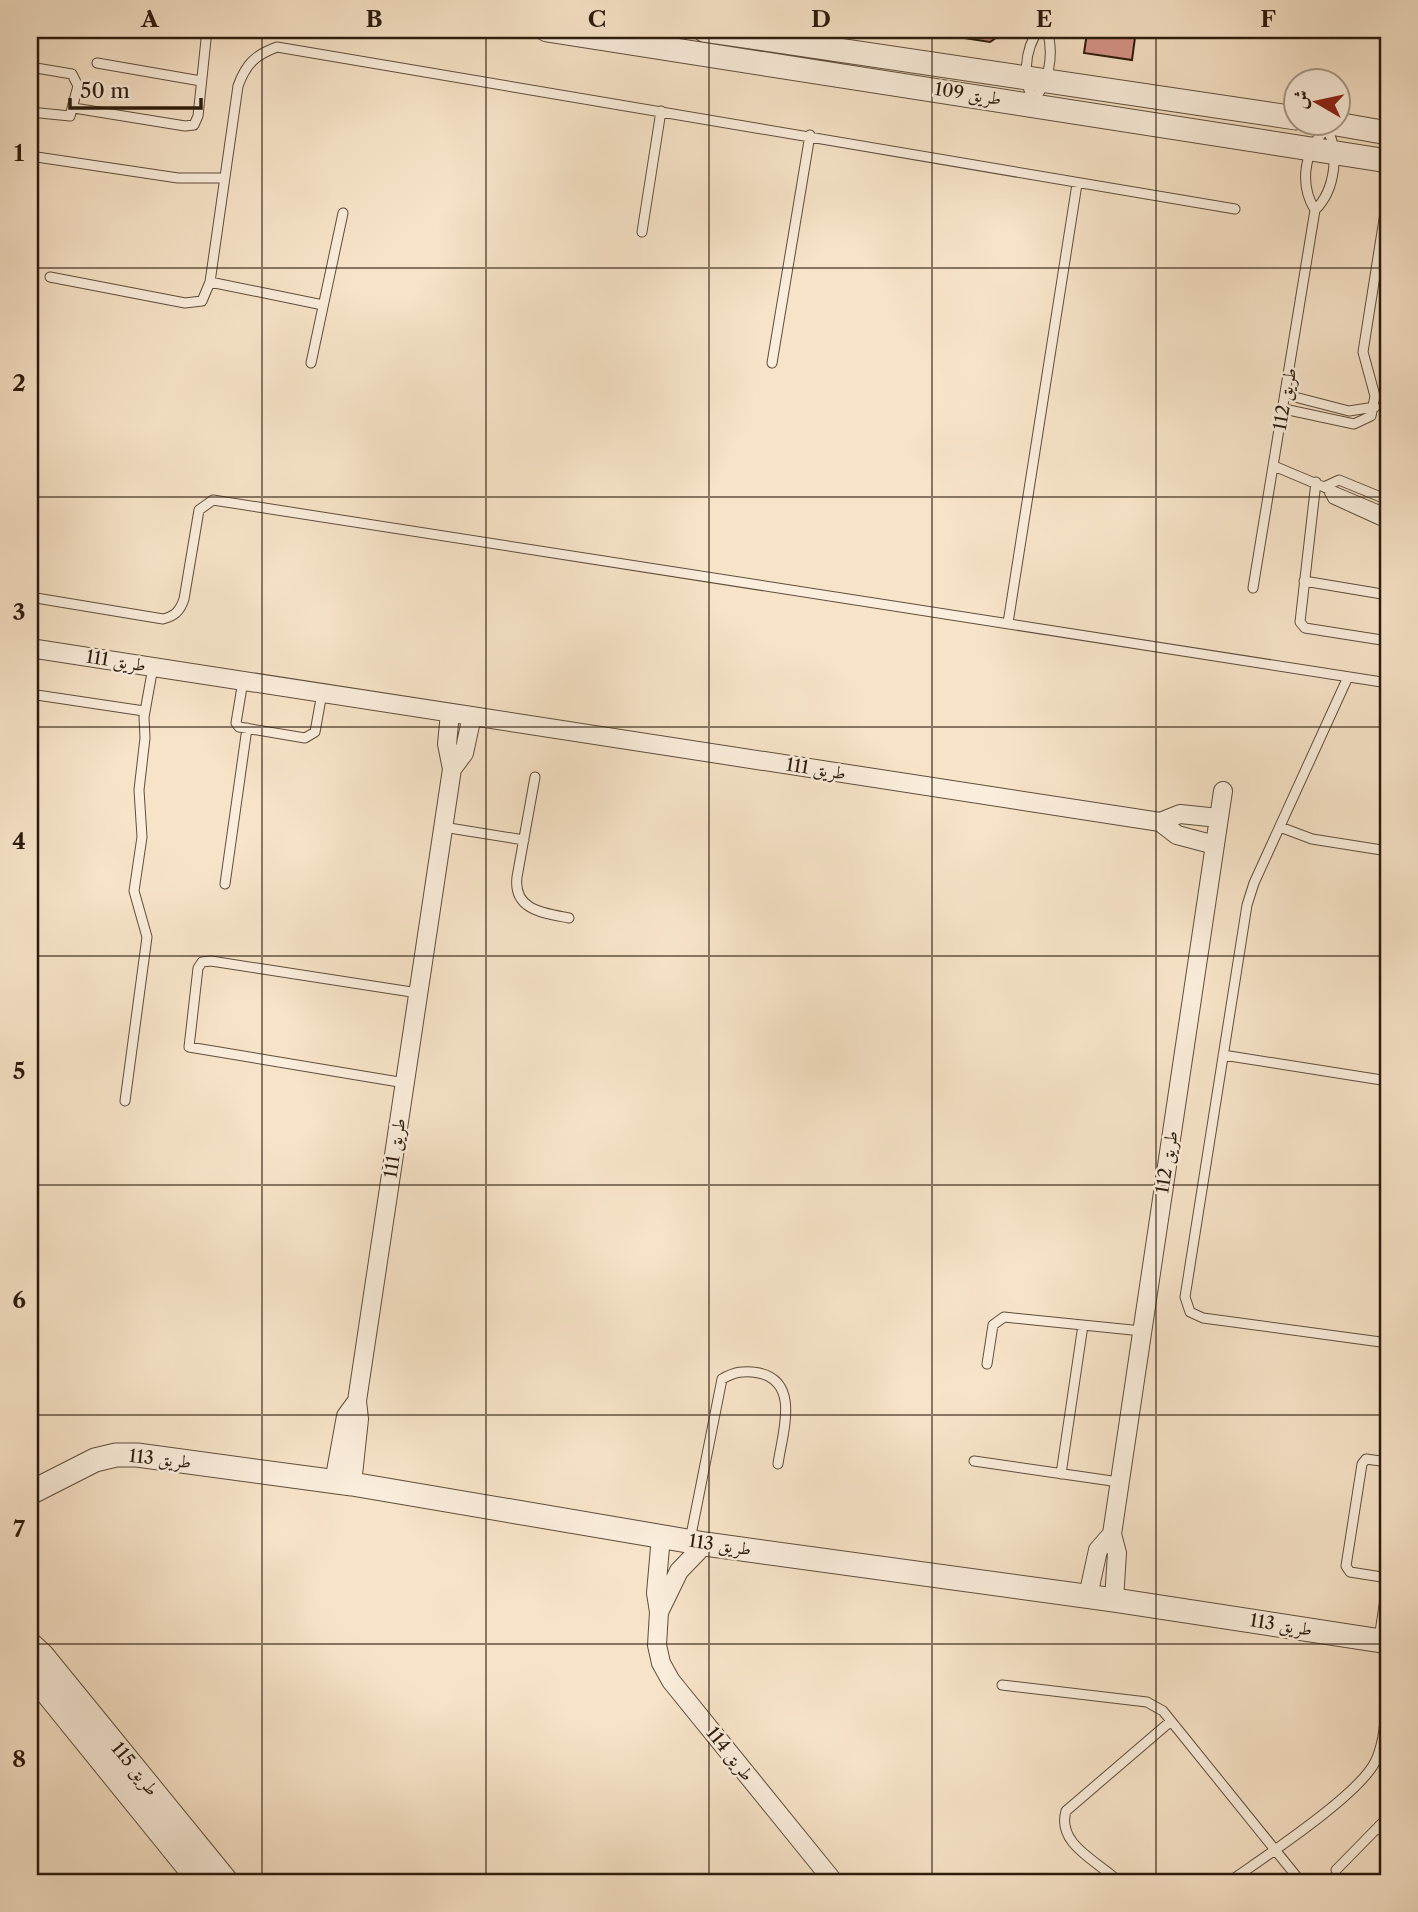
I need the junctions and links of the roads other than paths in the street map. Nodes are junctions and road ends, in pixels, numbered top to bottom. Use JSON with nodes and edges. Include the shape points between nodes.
{"nodes":[{"id":1,"x":208,"y":30,"type":"edge"},
{"id":2,"x":547,"y":30,"type":"edge"},
{"id":3,"x":704,"y":30,"type":"edge"},
{"id":4,"x":1039,"y":30,"type":"edge"},
{"id":5,"x":1047,"y":30,"type":"edge"},
{"id":6,"x":97,"y":63,"type":"dead end"},
{"id":7,"x":30,"y":67,"type":"edge"},
{"id":8,"x":201,"y":81,"type":"junction"},
{"id":9,"x":1035,"y":93,"type":"junction"},
{"id":10,"x":1174,"y":100,"type":"junction"},
{"id":11,"x":74,"y":108,"type":"junction"},
{"id":12,"x":661,"y":111,"type":"junction"},
{"id":13,"x":30,"y":113,"type":"edge"},
{"id":14,"x":1282,"y":116,"type":"edge"},
{"id":15,"x":1170,"y":127,"type":"junction"},
{"id":16,"x":1352,"y":128,"type":"edge"},
{"id":17,"x":1388,"y":134,"type":"edge"},
{"id":18,"x":810,"y":135,"type":"junction"},
{"id":19,"x":1318,"y":136,"type":"edge"},
{"id":20,"x":1330,"y":136,"type":"edge"},
{"id":21,"x":1310,"y":148,"type":"junction"},
{"id":22,"x":1334,"y":152,"type":"junction"},
{"id":23,"x":30,"y":156,"type":"edge"},
{"id":24,"x":1388,"y":161,"type":"edge"},
{"id":25,"x":224,"y":178,"type":"junction"},
{"id":26,"x":1077,"y":184,"type":"junction"},
{"id":27,"x":1387,"y":200,"type":"edge"},
{"id":28,"x":1234,"y":209,"type":"dead end"},
{"id":29,"x":1315,"y":210,"type":"junction"},
{"id":30,"x":343,"y":212,"type":"dead end"},
{"id":31,"x":642,"y":232,"type":"dead end"},
{"id":32,"x":50,"y":277,"type":"dead end"},
{"id":33,"x":210,"y":282,"type":"junction"},
{"id":34,"x":323,"y":305,"type":"junction"},
{"id":35,"x":311,"y":363,"type":"dead end"},
{"id":36,"x":772,"y":363,"type":"dead end"},
{"id":37,"x":1287,"y":395,"type":"junction"},
{"id":38,"x":1375,"y":407,"type":"junction"},
{"id":39,"x":1284,"y":410,"type":"junction"},
{"id":40,"x":1274,"y":466,"type":"junction"},
{"id":41,"x":1316,"y":482,"type":"junction"},
{"id":42,"x":1326,"y":486,"type":"junction"},
{"id":43,"x":1388,"y":500,"type":"edge"},
{"id":44,"x":1388,"y":514,"type":"edge"},
{"id":45,"x":1388,"y":524,"type":"edge"},
{"id":46,"x":1304,"y":581,"type":"junction"},
{"id":47,"x":1253,"y":588,"type":"dead end"},
{"id":48,"x":1388,"y":595,"type":"edge"},
{"id":49,"x":30,"y":597,"type":"edge"},
{"id":50,"x":1008,"y":623,"type":"junction"},
{"id":51,"x":1388,"y":641,"type":"edge"},
{"id":52,"x":30,"y":648,"type":"edge"},
{"id":53,"x":153,"y":667,"type":"junction"},
{"id":54,"x":1349,"y":677,"type":"junction"},
{"id":55,"x":243,"y":681,"type":"junction"},
{"id":56,"x":1388,"y":683,"type":"edge"},
{"id":57,"x":322,"y":693,"type":"junction"},
{"id":58,"x":30,"y":694,"type":"edge"},
{"id":59,"x":144,"y":711,"type":"junction"},
{"id":60,"x":450,"y":713,"type":"junction"},
{"id":61,"x":472,"y":716,"type":"junction"},
{"id":62,"x":247,"y":728,"type":"junction"},
{"id":63,"x":452,"y":769,"type":"junction"},
{"id":64,"x":535,"y":777,"type":"dead end"},
{"id":65,"x":1223,"y":791,"type":"dead end"},
{"id":66,"x":1219,"y":818,"type":"junction"},
{"id":67,"x":1160,"y":822,"type":"junction"},
{"id":68,"x":443,"y":827,"type":"junction"},
{"id":69,"x":1280,"y":827,"type":"junction"},
{"id":70,"x":524,"y":840,"type":"junction"},
{"id":71,"x":1215,"y":845,"type":"junction"},
{"id":72,"x":1388,"y":851,"type":"edge"},
{"id":73,"x":225,"y":884,"type":"dead end"},
{"id":74,"x":569,"y":918,"type":"dead end"},
{"id":75,"x":418,"y":993,"type":"junction"},
{"id":76,"x":1223,"y":1055,"type":"junction"},
{"id":77,"x":1388,"y":1081,"type":"edge"},
{"id":78,"x":405,"y":1083,"type":"junction"},
{"id":79,"x":125,"y":1101,"type":"dead end"},
{"id":80,"x":1083,"y":1325,"type":"junction"},
{"id":81,"x":1142,"y":1331,"type":"junction"},
{"id":82,"x":1388,"y":1343,"type":"edge"},
{"id":83,"x":987,"y":1364,"type":"dead end"},
{"id":84,"x":974,"y":1461,"type":"dead end"},
{"id":85,"x":1388,"y":1462,"type":"edge"},
{"id":86,"x":778,"y":1464,"type":"dead end"},
{"id":87,"x":1061,"y":1474,"type":"junction"},
{"id":88,"x":57,"y":1481,"type":"junction"},
{"id":89,"x":1119,"y":1482,"type":"junction"},
{"id":90,"x":343,"y":1483,"type":"junction"},
{"id":91,"x":30,"y":1493,"type":"edge"},
{"id":92,"x":30,"y":1511,"type":"edge"},
{"id":93,"x":1112,"y":1534,"type":"junction"},
{"id":94,"x":661,"y":1536,"type":"junction"},
{"id":95,"x":697,"y":1542,"type":"junction"},
{"id":96,"x":1388,"y":1579,"type":"edge"},
{"id":97,"x":1088,"y":1596,"type":"junction"},
{"id":98,"x":1114,"y":1600,"type":"junction"},
{"id":99,"x":659,"y":1612,"type":"junction"},
{"id":100,"x":30,"y":1624,"type":"edge"},
{"id":101,"x":1384,"y":1641,"type":"edge"},
{"id":102,"x":34,"y":1657,"type":"edge"},
{"id":103,"x":1002,"y":1685,"type":"dead end"},
{"id":104,"x":1388,"y":1693,"type":"edge"},
{"id":105,"x":1171,"y":1721,"type":"junction"},
{"id":106,"x":1384,"y":1752,"type":"edge"},
{"id":107,"x":1388,"y":1817,"type":"edge"},
{"id":108,"x":1379,"y":1826,"type":"junction"},
{"id":109,"x":1388,"y":1839,"type":"edge"},
{"id":110,"x":1276,"y":1850,"type":"junction"},
{"id":111,"x":1336,"y":1870,"type":"dead end"},
{"id":112,"x":201,"y":1882,"type":"edge"},
{"id":113,"x":227,"y":1882,"type":"edge"},
{"id":114,"x":834,"y":1882,"type":"edge"},
{"id":115,"x":1119,"y":1882,"type":"edge"},
{"id":116,"x":1229,"y":1882,"type":"edge"},
{"id":117,"x":1301,"y":1882,"type":"edge"}],
"edges":[{"from":1,"to":8,"type":"lane"},
{"from":2,"to":9,"type":"street","name":"طريق 109"},
{"from":3,"to":9,"type":"street","name":"طريق 109"},
{"from":4,"to":9,"type":"lane","via":[[1032,42]]},
{"from":5,"to":9,"type":"lane","via":[[1050,47]]},
{"from":6,"to":8,"type":"lane"},
{"from":7,"to":11,"type":"lane","via":[[76,77]]},
{"from":8,"to":11,"type":"lane","via":[[197,121],[190,127]]},
{"from":9,"to":10,"type":"street","name":"طريق 109"},
{"from":9,"to":15,"type":"street","name":"طريق 109"},
{"from":10,"to":14,"type":"street","name":"طريق 109"},
{"from":10,"to":15,"type":"street"},
{"from":11,"to":13,"type":"lane","via":[[66,118]]},
{"from":12,"to":18,"type":"lane"},
{"from":12,"to":25,"type":"lane","via":[[277,47],[258,54],[244,67],[237,86]]},
{"from":12,"to":31,"type":"lane"},
{"from":15,"to":21,"type":"street","name":"طريق 109"},
{"from":16,"to":17,"type":"street"},
{"from":18,"to":26,"type":"lane"},
{"from":18,"to":36,"type":"lane"},
{"from":19,"to":21,"type":"lane"},
{"from":20,"to":22,"type":"lane","name":"طريق 112"},
{"from":21,"to":22,"type":"street","name":"طريق 109"},
{"from":21,"to":29,"type":"lane","name":"طريق 112","via":[[1306,183]]},
{"from":22,"to":24,"type":"street","name":"طريق 109"},
{"from":22,"to":29,"type":"lane","name":"طريق 112","via":[[1329,190]]},
{"from":23,"to":25,"type":"lane","via":[[178,178]]},
{"from":25,"to":33,"type":"lane"},
{"from":26,"to":28,"type":"lane"},
{"from":26,"to":50,"type":"lane"},
{"from":27,"to":38,"type":"lane","via":[[1363,352]]},
{"from":29,"to":37,"type":"lane","name":"طريق 112"},
{"from":30,"to":34,"type":"lane"},
{"from":32,"to":33,"type":"lane","via":[[194,304],[207,294]]},
{"from":33,"to":34,"type":"lane"},
{"from":34,"to":35,"type":"lane"},
{"from":37,"to":38,"type":"lane","via":[[1349,411]]},
{"from":37,"to":39,"type":"lane","name":"طريق 112"},
{"from":38,"to":39,"type":"lane","via":[[1364,422],[1354,424]]},
{"from":39,"to":40,"type":"lane","name":"طريق 112"},
{"from":40,"to":41,"type":"lane"},
{"from":40,"to":47,"type":"lane","name":"طريق 112"},
{"from":41,"to":42,"type":"lane"},
{"from":41,"to":46,"type":"lane"},
{"from":42,"to":43,"type":"lane","via":[[1339,480]]},
{"from":42,"to":44,"type":"lane"},
{"from":42,"to":45,"type":"lane","via":[[1333,499]]},
{"from":46,"to":48,"type":"lane"},
{"from":46,"to":51,"type":"lane","via":[[1300,622],[1305,628]]},
{"from":49,"to":50,"type":"lane","via":[[163,619],[173,616],[184,599],[198,510],[213,500]]},
{"from":50,"to":54,"type":"lane"},
{"from":52,"to":53,"type":"street","name":"طريق 111"},
{"from":53,"to":55,"type":"street","name":"طريق 111"},
{"from":53,"to":59,"type":"lane"},
{"from":54,"to":56,"type":"lane"},
{"from":54,"to":69,"type":"lane"},
{"from":55,"to":57,"type":"street","name":"طريق 111"},
{"from":55,"to":62,"type":"lane","via":[[236,723]]},
{"from":57,"to":60,"type":"street","name":"طريق 111"},
{"from":57,"to":62,"type":"lane","via":[[312,737]]},
{"from":58,"to":59,"type":"lane"},
{"from":59,"to":79,"type":"lane","via":[[139,790],[142,828],[134,891],[147,937]]},
{"from":60,"to":61,"type":"street","name":"طريق 111"},
{"from":60,"to":63,"type":"street","name":"طريق 111","via":[[447,744]]},
{"from":61,"to":63,"type":"street","name":"طريق 111","via":[[464,753]]},
{"from":61,"to":67,"type":"street","name":"طريق 111"},
{"from":62,"to":73,"type":"lane"},
{"from":63,"to":68,"type":"street","name":"طريق 111"},
{"from":64,"to":70,"type":"lane"},
{"from":65,"to":66,"type":"street","name":"طريق 112"},
{"from":66,"to":67,"type":"street","name":"طريق 111","via":[[1180,814]]},
{"from":66,"to":71,"type":"street","name":"طريق 112"},
{"from":67,"to":71,"type":"street","name":"طريق 111","via":[[1177,835]]},
{"from":68,"to":70,"type":"lane"},
{"from":68,"to":75,"type":"street","name":"طريق 111"},
{"from":69,"to":72,"type":"lane","via":[[1312,839]]},
{"from":69,"to":76,"type":"lane","via":[[1247,905]]},
{"from":70,"to":74,"type":"lane","via":[[516,885],[520,899],[531,909]]},
{"from":71,"to":81,"type":"street","name":"طريق 112"},
{"from":75,"to":78,"type":"street","name":"طريق 111"},
{"from":75,"to":78,"type":"lane","via":[[211,961],[198,968],[189,1047]]},
{"from":76,"to":77,"type":"lane"},
{"from":76,"to":82,"type":"lane","via":[[1185,1297],[1190,1312],[1203,1318]]},
{"from":78,"to":90,"type":"street","name":"طريق 111","via":[[357,1401],[359,1429]]},
{"from":80,"to":81,"type":"lane"},
{"from":80,"to":83,"type":"lane","via":[[1000,1319],[993,1325]]},
{"from":80,"to":87,"type":"lane"},
{"from":81,"to":89,"type":"street","name":"طريق 112"},
{"from":84,"to":87,"type":"lane"},
{"from":85,"to":96,"type":"lane","via":[[1366,1459],[1362,1464],[1346,1566],[1350,1572]]},
{"from":86,"to":95,"type":"lane","via":[[787,1407],[784,1391],[777,1381],[750,1371],[733,1372],[722,1379]]},
{"from":87,"to":89,"type":"lane"},
{"from":88,"to":90,"type":"street","name":"طريق 113","via":[[94,1460],[126,1454]]},
{"from":88,"to":91,"type":"street","name":"طريق 113"},
{"from":88,"to":92,"type":"street","name":"طريق 113"},
{"from":89,"to":93,"type":"street","name":"طريق 112"},
{"from":90,"to":94,"type":"street","name":"طريق 113"},
{"from":93,"to":97,"type":"street","name":"طريق 112","via":[[1098,1550]]},
{"from":93,"to":98,"type":"street","name":"طريق 112","via":[[1117,1553]]},
{"from":94,"to":95,"type":"street","name":"طريق 113"},
{"from":94,"to":99,"type":"street","name":"طريق 114"},
{"from":95,"to":97,"type":"street","name":"طريق 113"},
{"from":95,"to":99,"type":"street","name":"طريق 114"},
{"from":96,"to":101,"type":"lane"},
{"from":97,"to":98,"type":"street","name":"طريق 113"},
{"from":98,"to":101,"type":"street","name":"طريق 113"},
{"from":99,"to":114,"type":"street","name":"طريق 114","via":[[657,1645],[671,1681]]},
{"from":100,"to":102,"type":"street","name":"طريق 115","via":[[39,1638]]},
{"from":102,"to":112,"type":"street","name":"طريق 115"},
{"from":102,"to":113,"type":"street","name":"طريق 115"},
{"from":103,"to":105,"type":"lane","via":[[1147,1702]]},
{"from":104,"to":106,"type":"lane"},
{"from":105,"to":110,"type":"lane"},
{"from":105,"to":115,"type":"lane","via":[[1066,1811],[1065,1828],[1077,1847]]},
{"from":106,"to":110,"type":"lane","via":[[1364,1779]]},
{"from":107,"to":108,"type":"lane"},
{"from":108,"to":109,"type":"lane"},
{"from":108,"to":111,"type":"lane"},
{"from":110,"to":116,"type":"lane"},
{"from":110,"to":117,"type":"lane"}]}
